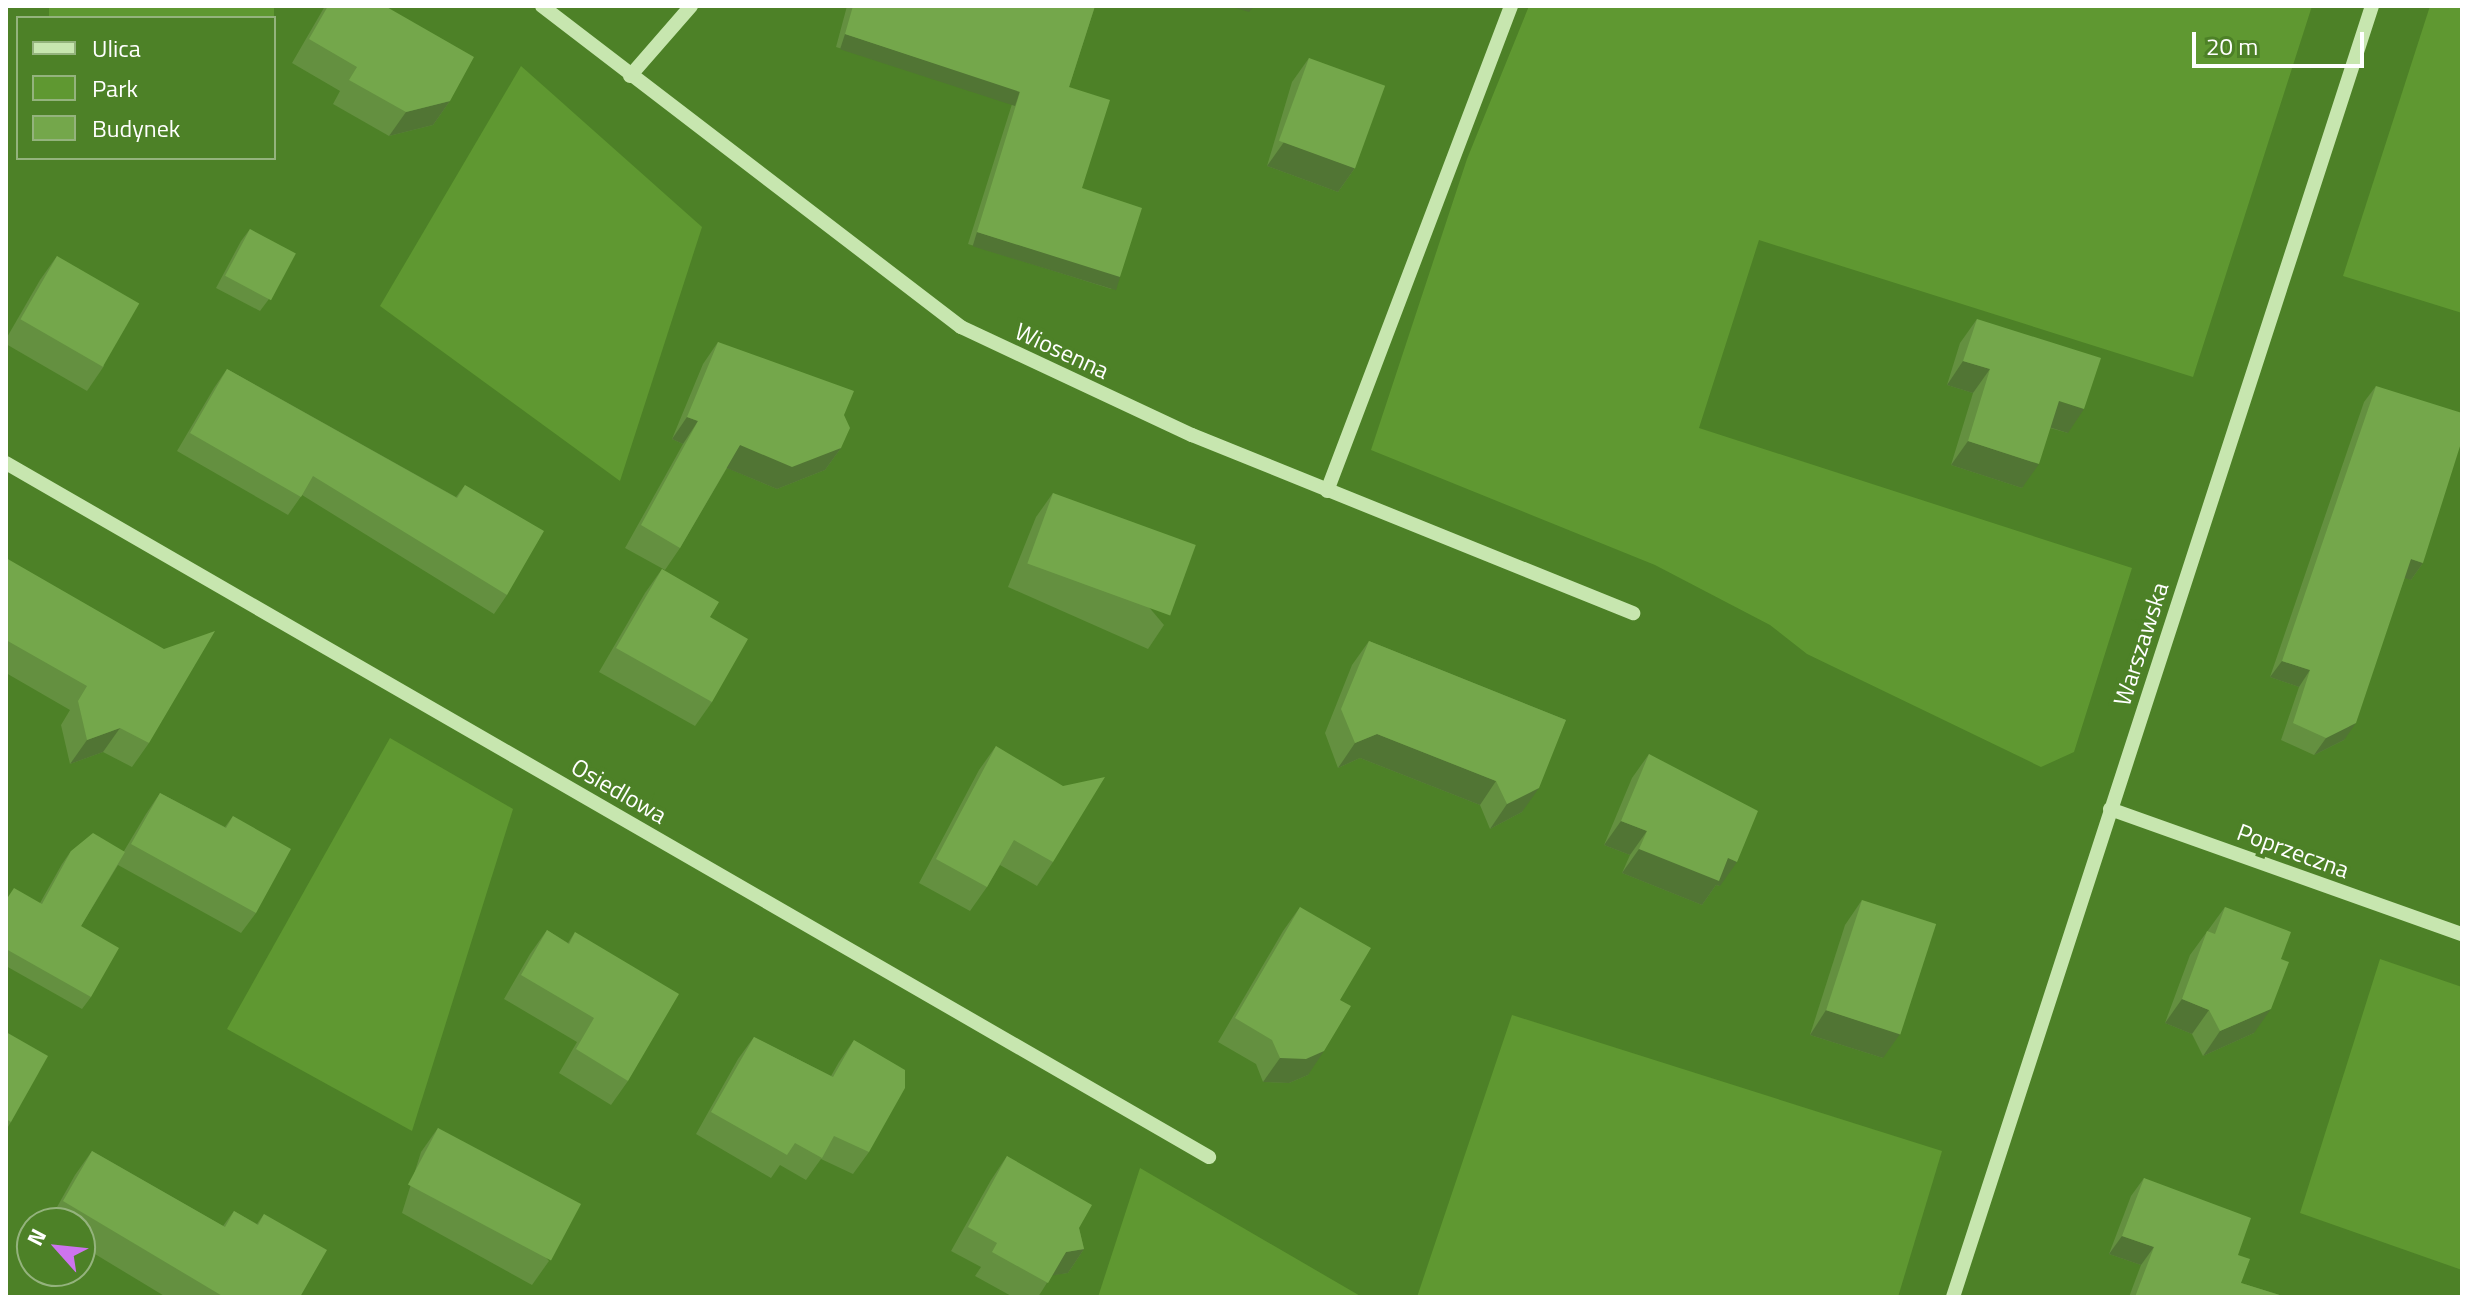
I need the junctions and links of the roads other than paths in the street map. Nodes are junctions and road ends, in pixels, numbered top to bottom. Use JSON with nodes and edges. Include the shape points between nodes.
{"nodes":[{"id":1,"x":542,"y":6,"type":"edge"},
{"id":2,"x":691,"y":6,"type":"edge"},
{"id":3,"x":1511,"y":6,"type":"edge"},
{"id":4,"x":2372,"y":6,"type":"edge"},
{"id":5,"x":630,"y":76,"type":"junction"},
{"id":6,"x":6,"y":463,"type":"edge"},
{"id":7,"x":1327,"y":491,"type":"junction"},
{"id":8,"x":1633,"y":613,"type":"dead end"},
{"id":9,"x":2110,"y":809,"type":"junction"},
{"id":10,"x":2462,"y":934,"type":"edge"},
{"id":11,"x":1209,"y":1157,"type":"dead end"},
{"id":12,"x":1953,"y":1297,"type":"edge"}],
"edges":[{"from":1,"to":5,"type":"street","name":"Wiosenna"},
{"from":2,"to":5,"type":"street"},
{"from":3,"to":7,"type":"street"},
{"from":4,"to":9,"type":"street","name":"Warszawska"},
{"from":5,"to":7,"type":"street","name":"Wiosenna","via":[[961,327]]},
{"from":6,"to":11,"type":"street","name":"Osiedlowa"},
{"from":7,"to":8,"type":"street","name":"Wiosenna"},
{"from":9,"to":10,"type":"street","name":"Poprzeczna"},
{"from":9,"to":12,"type":"street","name":"Warszawska"}]}
